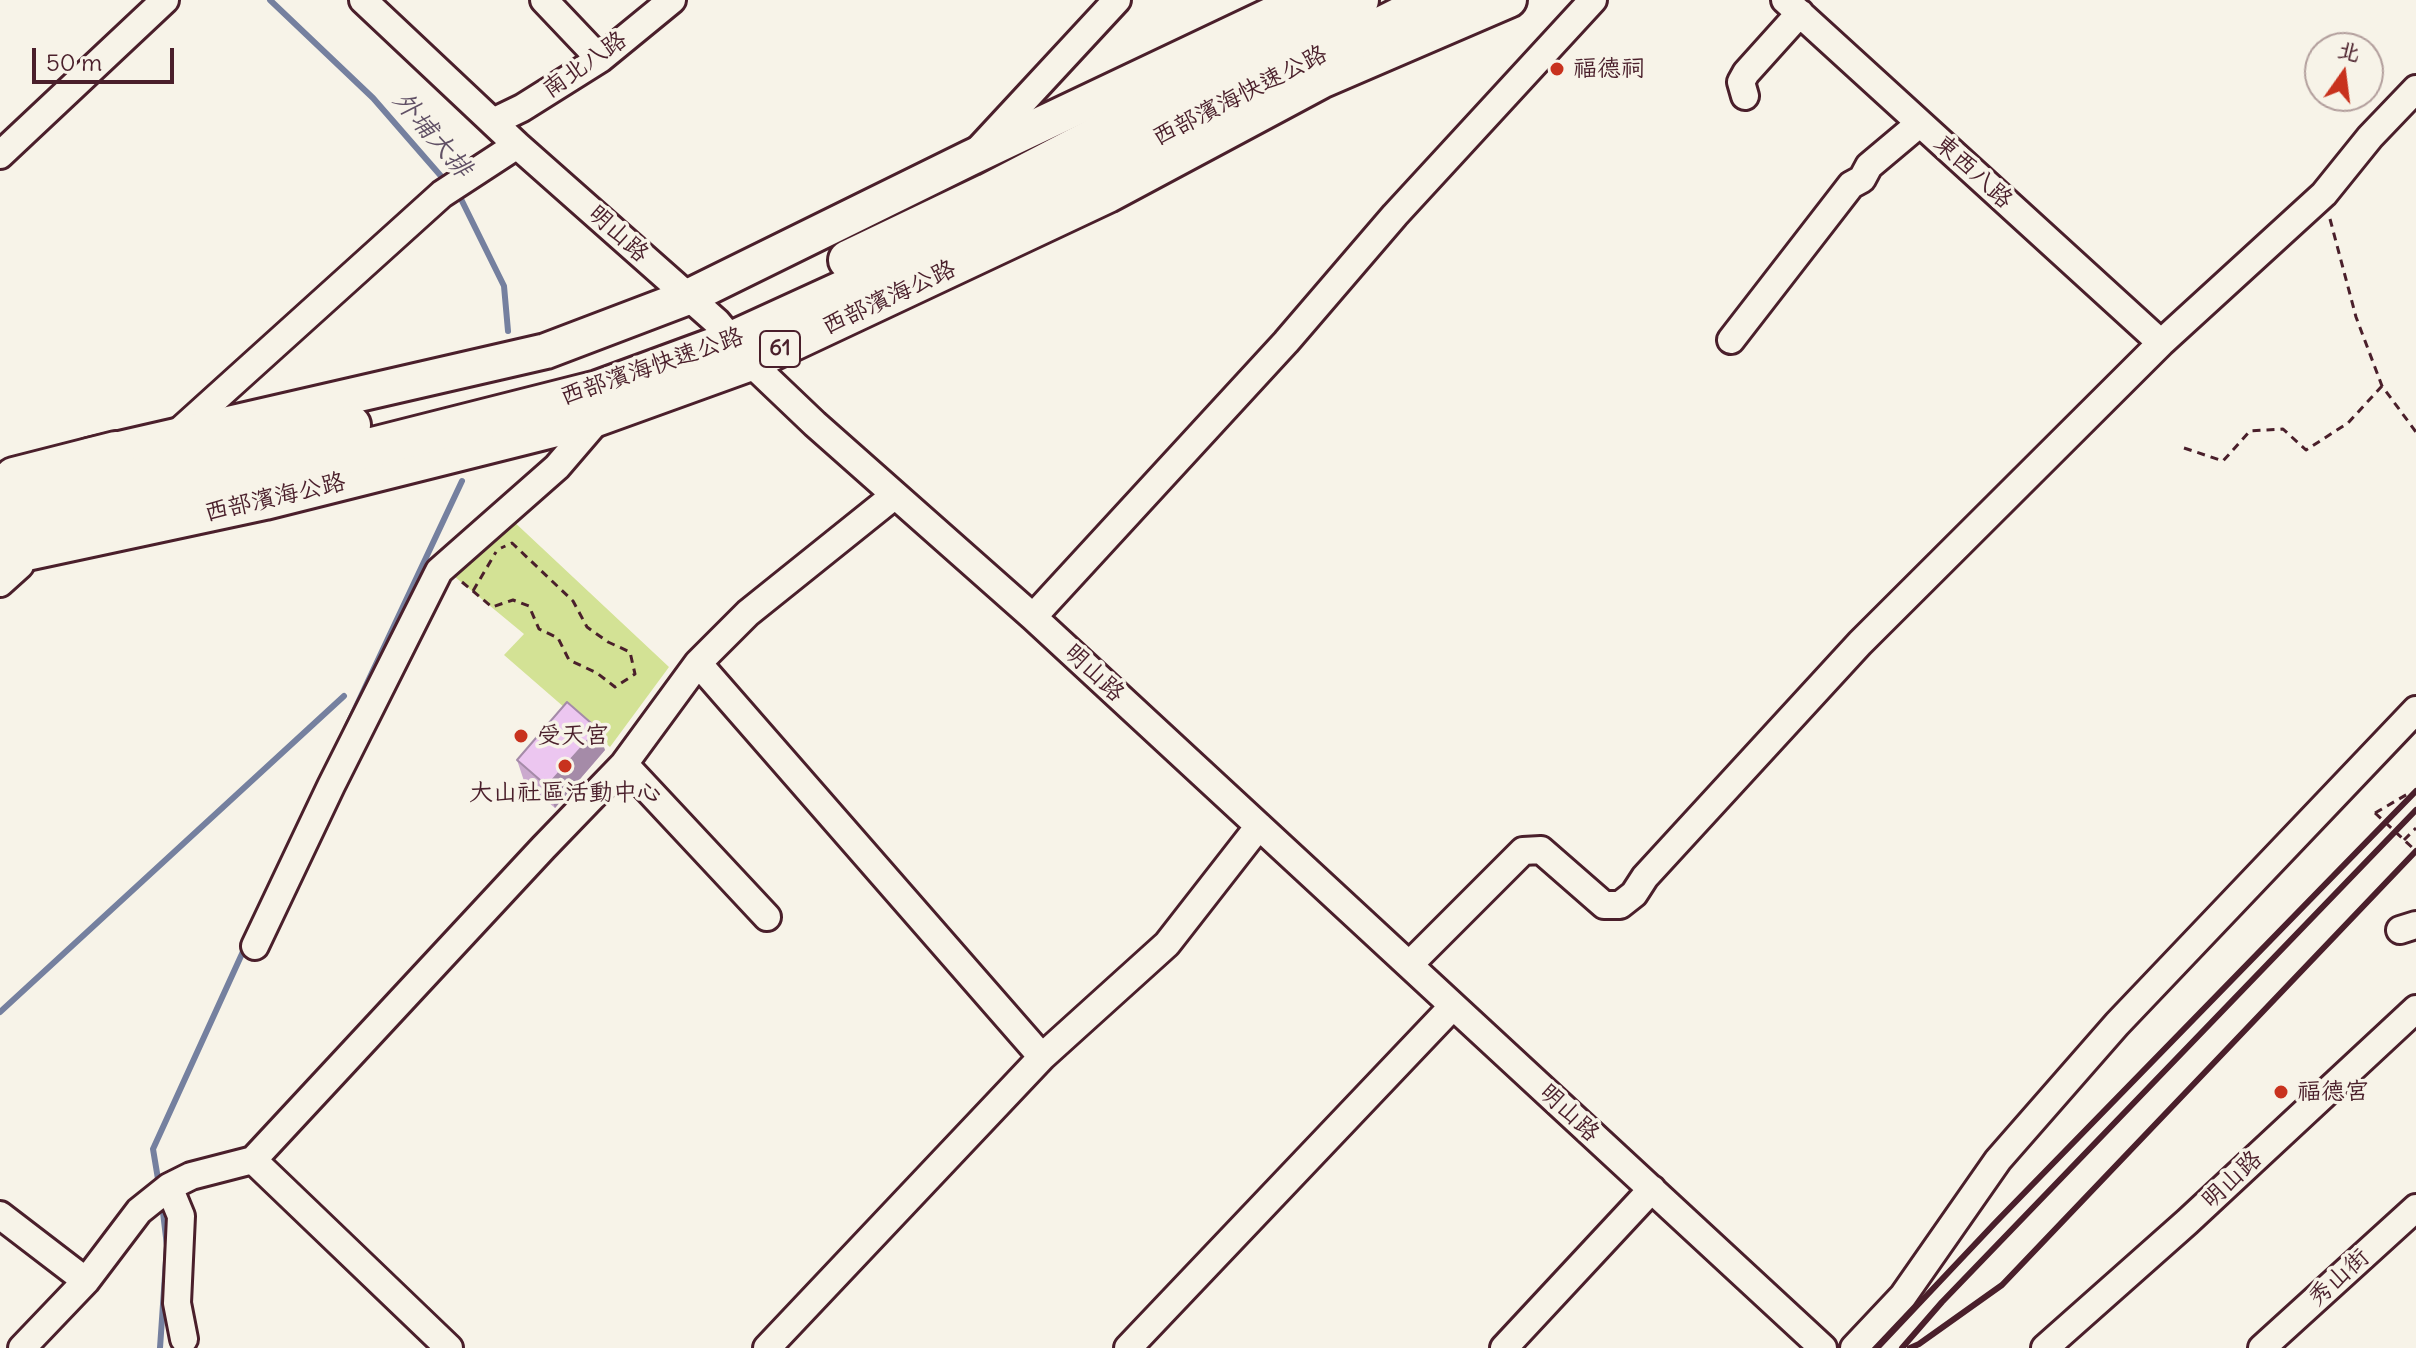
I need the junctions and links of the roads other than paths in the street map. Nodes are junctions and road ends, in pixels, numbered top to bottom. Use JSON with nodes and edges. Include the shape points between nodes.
{"nodes":[{"id":1,"x":165,"y":0,"type":"edge"},
{"id":2,"x":363,"y":0,"type":"edge"},
{"id":3,"x":544,"y":0,"type":"edge"},
{"id":4,"x":672,"y":0,"type":"edge"},
{"id":5,"x":1117,"y":0,"type":"edge"},
{"id":6,"x":1303,"y":0,"type":"edge"},
{"id":7,"x":1359,"y":0,"type":"edge"},
{"id":8,"x":1434,"y":0,"type":"edge"},
{"id":9,"x":1477,"y":0,"type":"edge"},
{"id":10,"x":1509,"y":0,"type":"edge"},
{"id":11,"x":1593,"y":0,"type":"edge"},
{"id":12,"x":1792,"y":6,"type":"edge"},
{"id":13,"x":600,"y":59,"type":"junction"},
{"id":14,"x":1321,"y":81,"type":"junction"},
{"id":15,"x":2416,"y":89,"type":"edge"},
{"id":16,"x":1745,"y":96,"type":"dead end"},
{"id":17,"x":493,"y":122,"type":"junction"},
{"id":18,"x":1919,"y":124,"type":"junction"},
{"id":19,"x":517,"y":145,"type":"junction"},
{"id":20,"x":0,"y":155,"type":"edge"},
{"id":21,"x":970,"y":158,"type":"junction"},
{"id":22,"x":688,"y":297,"type":"junction"},
{"id":23,"x":1731,"y":340,"type":"dead end"},
{"id":24,"x":734,"y":341,"type":"junction"},
{"id":25,"x":2161,"y":343,"type":"junction"},
{"id":26,"x":599,"y":418,"type":"junction"},
{"id":27,"x":173,"y":437,"type":"junction"},
{"id":28,"x":116,"y":451,"type":"junction"},
{"id":29,"x":0,"y":470,"type":"edge"},
{"id":30,"x":0,"y":481,"type":"edge"},
{"id":31,"x":895,"y":495,"type":"junction"},
{"id":32,"x":0,"y":499,"type":"edge"},
{"id":33,"x":168,"y":523,"type":"junction"},
{"id":34,"x":0,"y":528,"type":"edge"},
{"id":35,"x":5,"y":557,"type":"edge"},
{"id":36,"x":0,"y":583,"type":"edge"},
{"id":37,"x":1033,"y":617,"type":"junction"},
{"id":38,"x":698,"y":663,"type":"junction"},
{"id":39,"x":2416,"y":710,"type":"edge"},
{"id":40,"x":624,"y":764,"type":"junction"},
{"id":41,"x":1259,"y":826,"type":"junction"},
{"id":42,"x":767,"y":917,"type":"dead end"},
{"id":43,"x":255,"y":946,"type":"dead end"},
{"id":44,"x":1410,"y":964,"type":"junction"},
{"id":45,"x":1453,"y":1006,"type":"junction"},
{"id":46,"x":2416,"y":1009,"type":"edge"},
{"id":47,"x":1042,"y":1057,"type":"junction"},
{"id":48,"x":253,"y":1160,"type":"junction"},
{"id":49,"x":1652,"y":1189,"type":"junction"},
{"id":50,"x":161,"y":1193,"type":"junction"},
{"id":51,"x":2416,"y":1208,"type":"edge"},
{"id":52,"x":0,"y":1215,"type":"edge"},
{"id":53,"x":86,"y":1281,"type":"junction"},
{"id":54,"x":184,"y":1339,"type":"dead end"},
{"id":55,"x":22,"y":1348,"type":"edge"},
{"id":56,"x":449,"y":1348,"type":"edge"},
{"id":57,"x":767,"y":1348,"type":"edge"},
{"id":58,"x":1128,"y":1348,"type":"edge"},
{"id":59,"x":1504,"y":1348,"type":"edge"},
{"id":60,"x":1823,"y":1348,"type":"edge"},
{"id":61,"x":1854,"y":1348,"type":"edge"},
{"id":62,"x":2045,"y":1348,"type":"edge"},
{"id":63,"x":2262,"y":1348,"type":"edge"}],
"edges":[{"from":1,"to":20,"type":"street"},
{"from":2,"to":17,"type":"street","name":"明山路"},
{"from":3,"to":13,"type":"street"},
{"from":4,"to":13,"type":"street","name":"南北八路"},
{"from":5,"to":21,"type":"street"},
{"from":6,"to":21,"type":"main road"},
{"from":7,"to":24,"type":"highway","name":"西部濱海快速公路","number":"61","via":[[988,193]]},
{"from":8,"to":24,"type":"highway","name":"西部濱海快速公路","number":"61","via":[[990,223]]},
{"from":9,"to":14,"type":"highway"},
{"from":10,"to":14,"type":"main road","name":"西部濱海公路","number":"61"},
{"from":11,"to":37,"type":"street"},
{"from":12,"to":16,"type":"street","via":[[1741,82]]},
{"from":12,"to":18,"type":"street","name":"東西八路"},
{"from":13,"to":17,"type":"street","name":"南北八路"},
{"from":14,"to":24,"type":"main road","name":"西部濱海公路","number":"61","via":[[1108,195]]},
{"from":15,"to":25,"type":"street","via":[[2324,194]]},
{"from":17,"to":19,"type":"street","name":"明山路"},
{"from":18,"to":23,"type":"street","via":[[1851,185]]},
{"from":18,"to":25,"type":"street","name":"東西八路"},
{"from":19,"to":22,"type":"street","name":"明山路"},
{"from":19,"to":27,"type":"street","via":[[449,189]]},
{"from":21,"to":22,"type":"main road"},
{"from":22,"to":24,"type":"street","name":"明山路"},
{"from":22,"to":27,"type":"main road","via":[[546,351]]},
{"from":24,"to":26,"type":"main road","name":"西部濱海公路","number":"61"},
{"from":24,"to":31,"type":"street","name":"明山路"},
{"from":24,"to":32,"type":"highway","name":"西部濱海快速公路","number":"61","via":[[585,367],[127,482]]},
{"from":24,"to":34,"type":"highway","name":"西部濱海快速公路","number":"61","via":[[598,390],[120,511]]},
{"from":25,"to":44,"type":"street","via":[[1860,643],[1634,894],[1620,905],[1604,905],[1541,850],[1523,851]]},
{"from":26,"to":33,"type":"main road","name":"西部濱海公路","number":"61"},
{"from":26,"to":43,"type":"street","via":[[557,467],[443,567]]},
{"from":27,"to":28,"type":"main road"},
{"from":28,"to":29,"type":"main road"},
{"from":28,"to":30,"type":"highway"},
{"from":31,"to":37,"type":"street","name":"明山路"},
{"from":31,"to":38,"type":"street","via":[[748,613]]},
{"from":33,"to":35,"type":"highway"},
{"from":33,"to":35,"type":"main road","name":"西部濱海公路","number":"61"},
{"from":35,"to":36,"type":"street"},
{"from":37,"to":41,"type":"street","name":"明山路"},
{"from":38,"to":40,"type":"street"},
{"from":38,"to":47,"type":"street"},
{"from":39,"to":61,"type":"street","via":[[2117,1024],[1998,1160],[1903,1296]]},
{"from":40,"to":42,"type":"street"},
{"from":40,"to":48,"type":"street"},
{"from":41,"to":44,"type":"street","name":"明山路"},
{"from":41,"to":47,"type":"street","via":[[1167,944]]},
{"from":44,"to":45,"type":"street","name":"明山路"},
{"from":45,"to":49,"type":"street","name":"明山路"},
{"from":45,"to":58,"type":"street"},
{"from":46,"to":62,"type":"street","name":"明山路"},
{"from":47,"to":57,"type":"street"},
{"from":48,"to":50,"type":"street","via":[[191,1176]]},
{"from":48,"to":56,"type":"street"},
{"from":49,"to":59,"type":"street"},
{"from":49,"to":60,"type":"street","name":"明山路"},
{"from":50,"to":53,"type":"street","via":[[139,1211]]},
{"from":50,"to":54,"type":"street","via":[[181,1216],[177,1290]]},
{"from":51,"to":63,"type":"street","name":"秀山街"},
{"from":52,"to":53,"type":"street"},
{"from":53,"to":55,"type":"street"}]}
